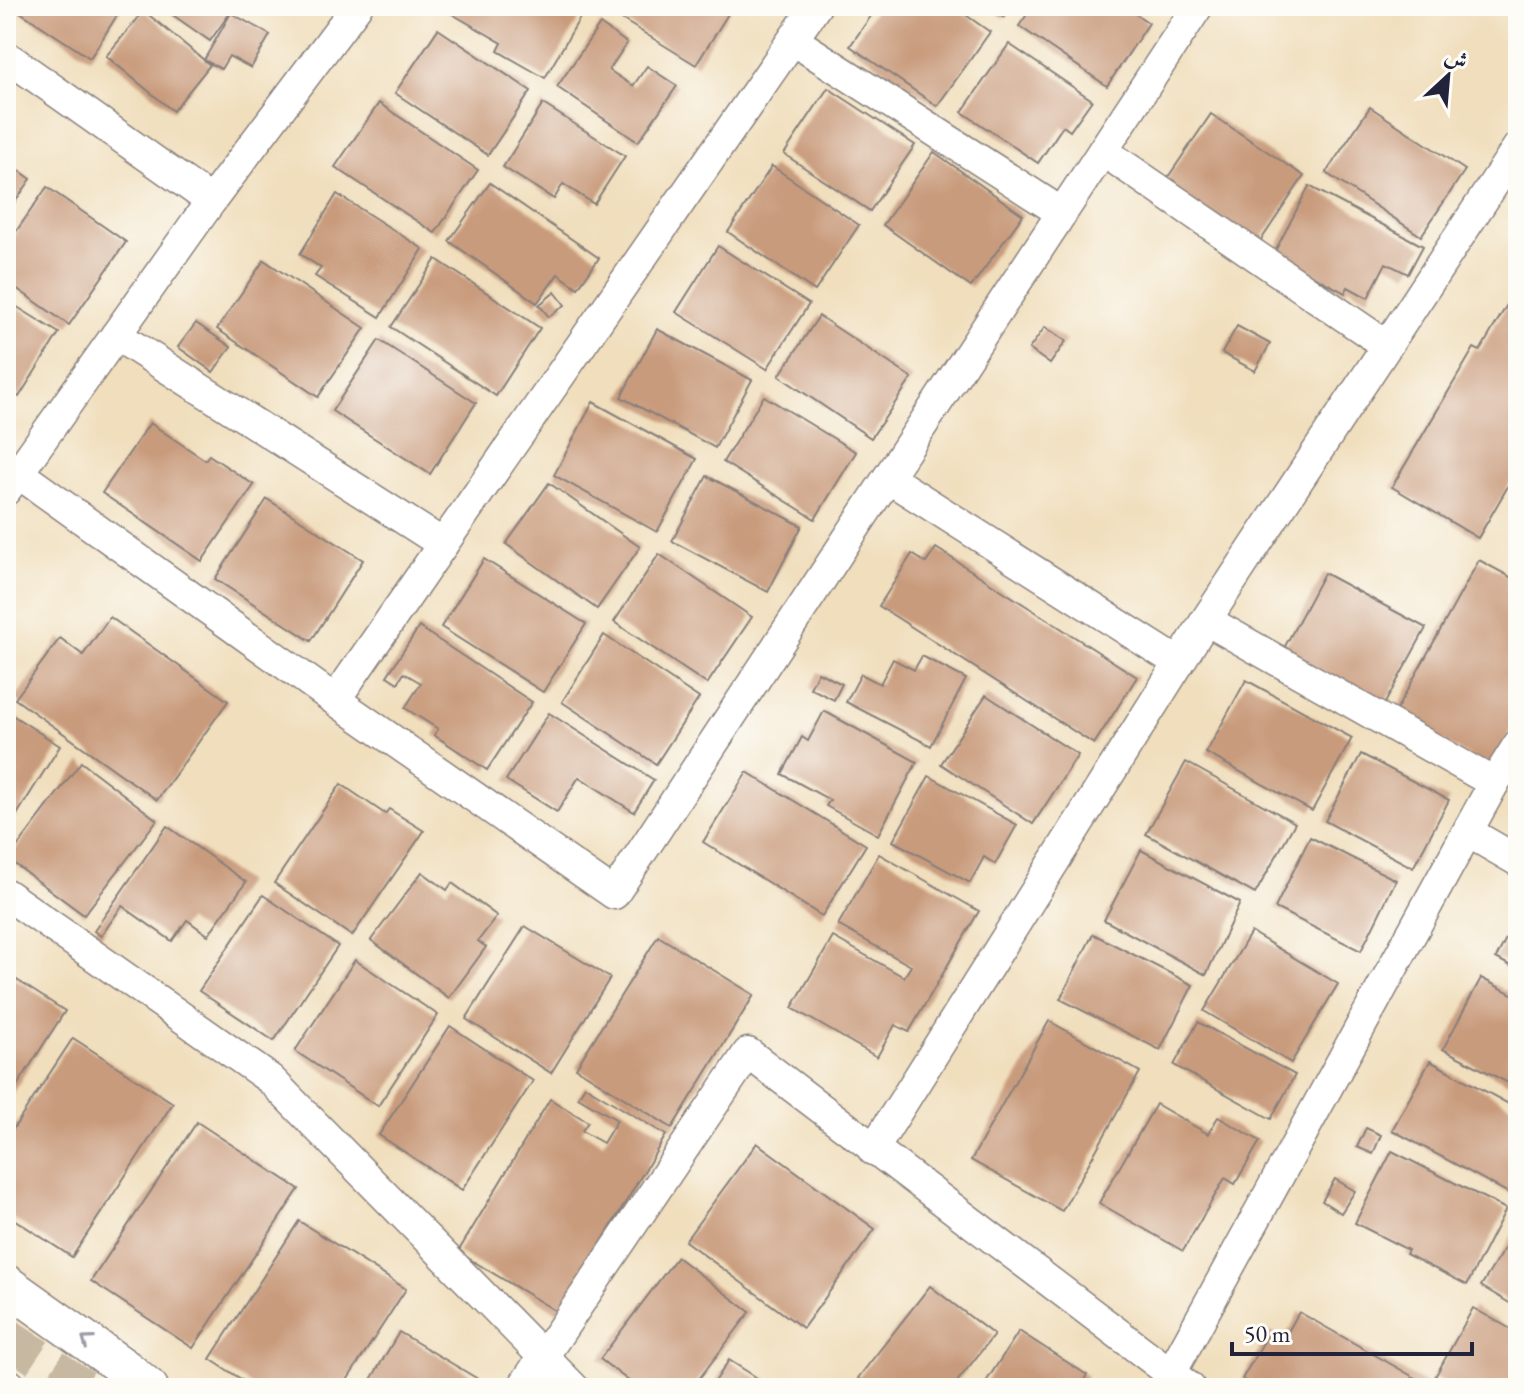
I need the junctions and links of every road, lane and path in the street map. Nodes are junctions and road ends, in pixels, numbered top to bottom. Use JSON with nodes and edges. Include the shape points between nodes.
{"nodes":[{"id":1,"x":357,"y":6,"type":"edge"},
{"id":2,"x":816,"y":6,"type":"edge"},
{"id":3,"x":1198,"y":6,"type":"edge"},
{"id":4,"x":793,"y":40,"type":"junction"},
{"id":5,"x":6,"y":56,"type":"edge"},
{"id":6,"x":1518,"y":147,"type":"edge"},
{"id":7,"x":1103,"y":151,"type":"junction"},
{"id":8,"x":211,"y":201,"type":"junction"},
{"id":9,"x":1062,"y":213,"type":"junction"},
{"id":10,"x":116,"y":335,"type":"junction"},
{"id":11,"x":1386,"y":345,"type":"junction"},
{"id":12,"x":888,"y":478,"type":"junction"},
{"id":13,"x":12,"y":482,"type":"edge"},
{"id":14,"x":443,"y":544,"type":"junction"},
{"id":15,"x":1206,"y":620,"type":"junction"},
{"id":16,"x":1179,"y":663,"type":"junction"},
{"id":17,"x":335,"y":700,"type":"junction"},
{"id":18,"x":1518,"y":745,"type":"edge"},
{"id":19,"x":1494,"y":783,"type":"junction"},
{"id":20,"x":1468,"y":832,"type":"junction"},
{"id":21,"x":1518,"y":861,"type":"edge"},
{"id":22,"x":6,"y":894,"type":"edge"},
{"id":23,"x":873,"y":1150,"type":"junction"},
{"id":24,"x":6,"y":1284,"type":"edge"},
{"id":25,"x":542,"y":1356,"type":"junction"},
{"id":26,"x":1180,"y":1380,"type":"edge"},
{"id":27,"x":149,"y":1388,"type":"edge"},
{"id":28,"x":522,"y":1388,"type":"edge"},
{"id":29,"x":574,"y":1388,"type":"edge"}],
"edges":[{"from":1,"to":8,"type":"street"},
{"from":2,"to":4,"type":"street"},
{"from":3,"to":7,"type":"street"},
{"from":4,"to":9,"type":"street"},
{"from":4,"to":14,"type":"street"},
{"from":5,"to":8,"type":"street"},
{"from":6,"to":11,"type":"street"},
{"from":7,"to":9,"type":"street"},
{"from":7,"to":11,"type":"street"},
{"from":8,"to":10,"type":"street"},
{"from":9,"to":12,"type":"street"},
{"from":10,"to":13,"type":"street"},
{"from":10,"to":14,"type":"street"},
{"from":11,"to":15,"type":"street"},
{"from":12,"to":16,"type":"street"},
{"from":12,"to":17,"type":"street","via":[[614,894]]},
{"from":13,"to":17,"type":"street"},
{"from":14,"to":17,"type":"street"},
{"from":15,"to":16,"type":"street"},
{"from":15,"to":19,"type":"street"},
{"from":16,"to":23,"type":"street"},
{"from":18,"to":19,"type":"street"},
{"from":19,"to":20,"type":"street"},
{"from":20,"to":21,"type":"street"},
{"from":20,"to":26,"type":"street"},
{"from":22,"to":25,"type":"street","via":[[270,1079]]},
{"from":23,"to":25,"type":"street","via":[[748,1053]]},
{"from":23,"to":26,"type":"street"},
{"from":27,"to":24,"type":"street","one_way":true},
{"from":25,"to":28,"type":"street"},
{"from":25,"to":29,"type":"street"}]}
